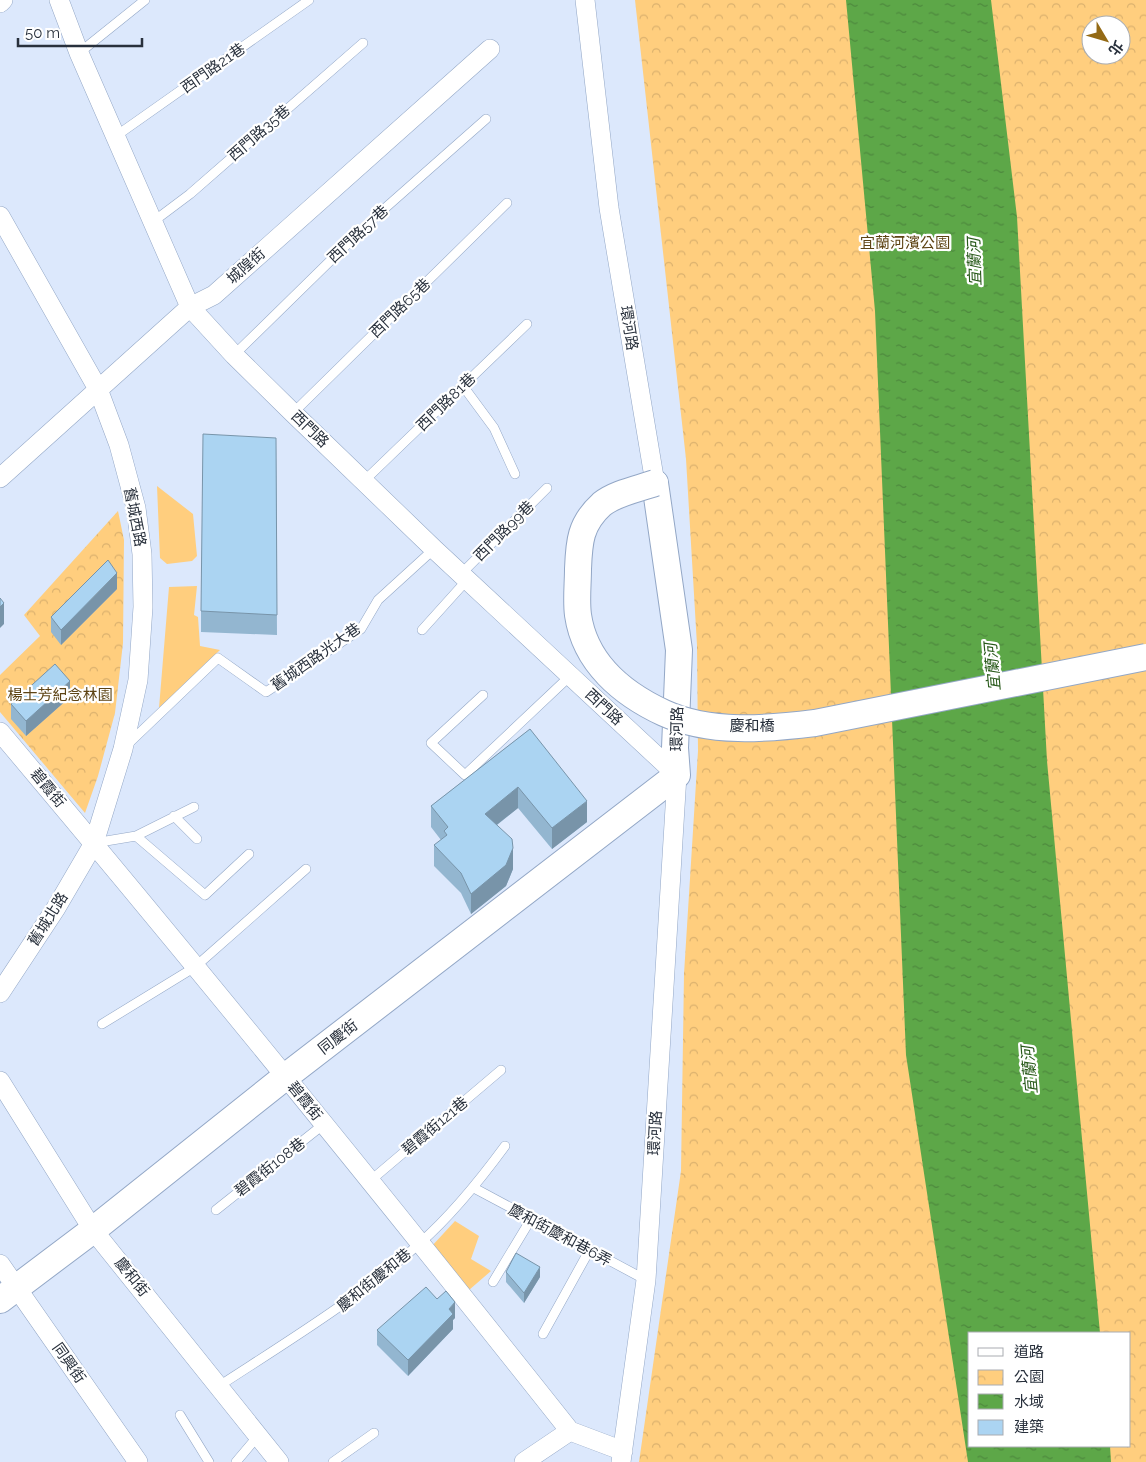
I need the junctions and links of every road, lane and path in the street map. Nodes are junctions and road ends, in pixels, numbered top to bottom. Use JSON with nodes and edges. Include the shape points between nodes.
{"nodes":[{"id":1,"x":3,"y":0,"type":"edge"},
{"id":2,"x":59,"y":0,"type":"edge"},
{"id":3,"x":145,"y":0,"type":"edge"},
{"id":4,"x":309,"y":0,"type":"edge"},
{"id":5,"x":585,"y":0,"type":"edge"},
{"id":6,"x":0,"y":3,"type":"edge"},
{"id":7,"x":363,"y":43,"type":"dead end"},
{"id":8,"x":490,"y":49,"type":"dead end"},
{"id":9,"x":79,"y":53,"type":"junction"},
{"id":10,"x":486,"y":119,"type":"dead end"},
{"id":11,"x":116,"y":136,"type":"junction"},
{"id":12,"x":507,"y":203,"type":"dead end"},
{"id":13,"x":0,"y":216,"type":"edge"},
{"id":14,"x":154,"y":221,"type":"junction"},
{"id":15,"x":190,"y":307,"type":"junction"},
{"id":16,"x":527,"y":324,"type":"dead end"},
{"id":17,"x":234,"y":355,"type":"junction"},
{"id":18,"x":463,"y":386,"type":"junction"},
{"id":19,"x":98,"y":388,"type":"junction"},
{"id":20,"x":293,"y":413,"type":"junction"},
{"id":21,"x":515,"y":474,"type":"dead end"},
{"id":22,"x":0,"y":478,"type":"edge"},
{"id":23,"x":364,"y":481,"type":"junction"},
{"id":24,"x":654,"y":483,"type":"junction"},
{"id":25,"x":547,"y":488,"type":"dead end"},
{"id":26,"x":434,"y":549,"type":"junction"},
{"id":27,"x":464,"y":577,"type":"junction"},
{"id":28,"x":422,"y":630,"type":"dead end"},
{"id":29,"x":1146,"y":657,"type":"edge"},
{"id":30,"x":570,"y":676,"type":"junction"},
{"id":31,"x":483,"y":695,"type":"dead end"},
{"id":32,"x":0,"y":732,"type":"edge"},
{"id":33,"x":123,"y":749,"type":"junction"},
{"id":34,"x":676,"y":776,"type":"junction"},
{"id":35,"x":194,"y":807,"type":"dead end"},
{"id":36,"x":174,"y":816,"type":"junction"},
{"id":37,"x":136,"y":836,"type":"junction"},
{"id":38,"x":197,"y":839,"type":"dead end"},
{"id":39,"x":94,"y":843,"type":"junction"},
{"id":40,"x":249,"y":854,"type":"dead end"},
{"id":41,"x":306,"y":869,"type":"dead end"},
{"id":42,"x":195,"y":967,"type":"junction"},
{"id":43,"x":0,"y":993,"type":"edge"},
{"id":44,"x":102,"y":1024,"type":"dead end"},
{"id":45,"x":500,"y":1070,"type":"dead end"},
{"id":46,"x":286,"y":1077,"type":"junction"},
{"id":47,"x":0,"y":1081,"type":"edge"},
{"id":48,"x":324,"y":1124,"type":"junction"},
{"id":49,"x":505,"y":1146,"type":"dead end"},
{"id":50,"x":370,"y":1181,"type":"junction"},
{"id":51,"x":474,"y":1188,"type":"junction"},
{"id":52,"x":216,"y":1210,"type":"dead end"},
{"id":53,"x":530,"y":1219,"type":"junction"},
{"id":54,"x":93,"y":1230,"type":"junction"},
{"id":55,"x":421,"y":1243,"type":"junction"},
{"id":56,"x":589,"y":1251,"type":"junction"},
{"id":57,"x":0,"y":1264,"type":"edge"},
{"id":58,"x":646,"y":1280,"type":"junction"},
{"id":59,"x":492,"y":1282,"type":"dead end"},
{"id":60,"x":8,"y":1293,"type":"edge"},
{"id":61,"x":543,"y":1334,"type":"dead end"},
{"id":62,"x":219,"y":1386,"type":"junction"},
{"id":63,"x":180,"y":1415,"type":"dead end"},
{"id":64,"x":570,"y":1431,"type":"junction"},
{"id":65,"x":374,"y":1433,"type":"dead end"},
{"id":66,"x":259,"y":1435,"type":"junction"},
{"id":67,"x":622,"y":1456,"type":"edge"},
{"id":68,"x":138,"y":1462,"type":"edge"},
{"id":69,"x":209,"y":1462,"type":"edge"},
{"id":70,"x":236,"y":1462,"type":"edge"},
{"id":71,"x":279,"y":1462,"type":"edge"},
{"id":72,"x":333,"y":1462,"type":"edge"},
{"id":73,"x":524,"y":1462,"type":"edge"}],
"edges":[{"from":1,"to":6,"type":"street"},
{"from":2,"to":9,"type":"street","name":"西門路"},
{"from":3,"to":9,"type":"lane"},
{"from":4,"to":11,"type":"lane","name":"西門路21巷"},
{"from":5,"to":24,"type":"street","name":"環河路","via":[[610,208]]},
{"from":7,"to":14,"type":"lane","name":"西門路35巷","via":[[190,194]]},
{"from":8,"to":15,"type":"street","name":"城隍街","via":[[214,295]]},
{"from":9,"to":11,"type":"street","name":"西門路"},
{"from":10,"to":17,"type":"lane","name":"西門路57巷","via":[[375,217]]},
{"from":11,"to":14,"type":"street","name":"西門路"},
{"from":12,"to":20,"type":"lane","name":"西門路65巷"},
{"from":13,"to":19,"type":"street","name":"舊城西路"},
{"from":14,"to":15,"type":"street","name":"西門路"},
{"from":15,"to":17,"type":"street","name":"西門路"},
{"from":15,"to":19,"type":"street","name":"城隍街"},
{"from":16,"to":18,"type":"lane","name":"西門路81巷"},
{"from":17,"to":20,"type":"street","name":"西門路"},
{"from":18,"to":21,"type":"lane","via":[[494,428]]},
{"from":18,"to":23,"type":"lane","name":"西門路81巷"},
{"from":19,"to":22,"type":"street","name":"城隍街"},
{"from":19,"to":33,"type":"street","name":"舊城西路","via":[[119,444],[136,508],[142,554],[143,607],[138,680]]},
{"from":20,"to":23,"type":"street","name":"西門路"},
{"from":23,"to":26,"type":"street","name":"西門路"},
{"from":24,"to":29,"type":"street","name":"慶和橋","bridge":true,"via":[[609,500],[585,524],[579,543],[578,613],[587,646],[608,676],[666,714],[728,727],[815,724]]},
{"from":24,"to":34,"type":"street","name":"環河路","via":[[679,650]]},
{"from":25,"to":27,"type":"lane","name":"西門路99巷"},
{"from":26,"to":27,"type":"street","name":"西門路"},
{"from":26,"to":33,"type":"lane","name":"舊城西路光大巷","via":[[378,600],[361,629],[266,692],[218,658]]},
{"from":27,"to":28,"type":"lane","name":"西門路99巷"},
{"from":27,"to":30,"type":"street","name":"西門路"},
{"from":30,"to":31,"type":"lane","via":[[465,776],[431,743]]},
{"from":30,"to":34,"type":"street","name":"西門路"},
{"from":32,"to":39,"type":"street","name":"碧霞街"},
{"from":33,"to":39,"type":"street","name":"舊城西路"},
{"from":34,"to":46,"type":"street","name":"同慶街"},
{"from":34,"to":58,"type":"street","name":"環河路"},
{"from":35,"to":36,"type":"lane"},
{"from":36,"to":37,"type":"lane"},
{"from":36,"to":38,"type":"lane"},
{"from":37,"to":39,"type":"lane"},
{"from":37,"to":40,"type":"lane","via":[[205,895]]},
{"from":39,"to":42,"type":"street","name":"碧霞街"},
{"from":39,"to":43,"type":"street","name":"舊城北路"},
{"from":41,"to":42,"type":"lane"},
{"from":42,"to":44,"type":"lane"},
{"from":42,"to":46,"type":"street","name":"碧霞街"},
{"from":45,"to":50,"type":"lane","name":"碧霞街121巷"},
{"from":46,"to":48,"type":"street","name":"碧霞街"},
{"from":46,"to":54,"type":"street","name":"同慶街"},
{"from":47,"to":54,"type":"street","name":"慶和街"},
{"from":48,"to":50,"type":"street","name":"碧霞街"},
{"from":48,"to":52,"type":"lane","name":"碧霞街108巷"},
{"from":49,"to":51,"type":"lane","name":"慶和街慶和巷"},
{"from":50,"to":55,"type":"street","name":"碧霞街"},
{"from":51,"to":53,"type":"lane","name":"慶和街慶和巷6弄"},
{"from":51,"to":55,"type":"lane","name":"慶和街慶和巷"},
{"from":53,"to":56,"type":"lane","name":"慶和街慶和巷6弄"},
{"from":53,"to":59,"type":"lane"},
{"from":54,"to":60,"type":"street","name":"同慶街"},
{"from":54,"to":62,"type":"street","name":"慶和街"},
{"from":55,"to":62,"type":"lane","name":"慶和街慶和巷","via":[[337,1310]]},
{"from":55,"to":64,"type":"street","name":"碧霞街"},
{"from":56,"to":58,"type":"lane","name":"慶和街慶和巷6弄"},
{"from":56,"to":61,"type":"lane"},
{"from":57,"to":60,"type":"street","name":"同興街"},
{"from":58,"to":67,"type":"street","name":"環河路"},
{"from":60,"to":68,"type":"street","name":"同興街"},
{"from":62,"to":66,"type":"street","name":"慶和街"},
{"from":63,"to":69,"type":"lane"},
{"from":64,"to":67,"type":"street"},
{"from":64,"to":73,"type":"street"},
{"from":65,"to":72,"type":"lane"},
{"from":66,"to":70,"type":"lane"},
{"from":66,"to":71,"type":"street","name":"慶和街"}]}
